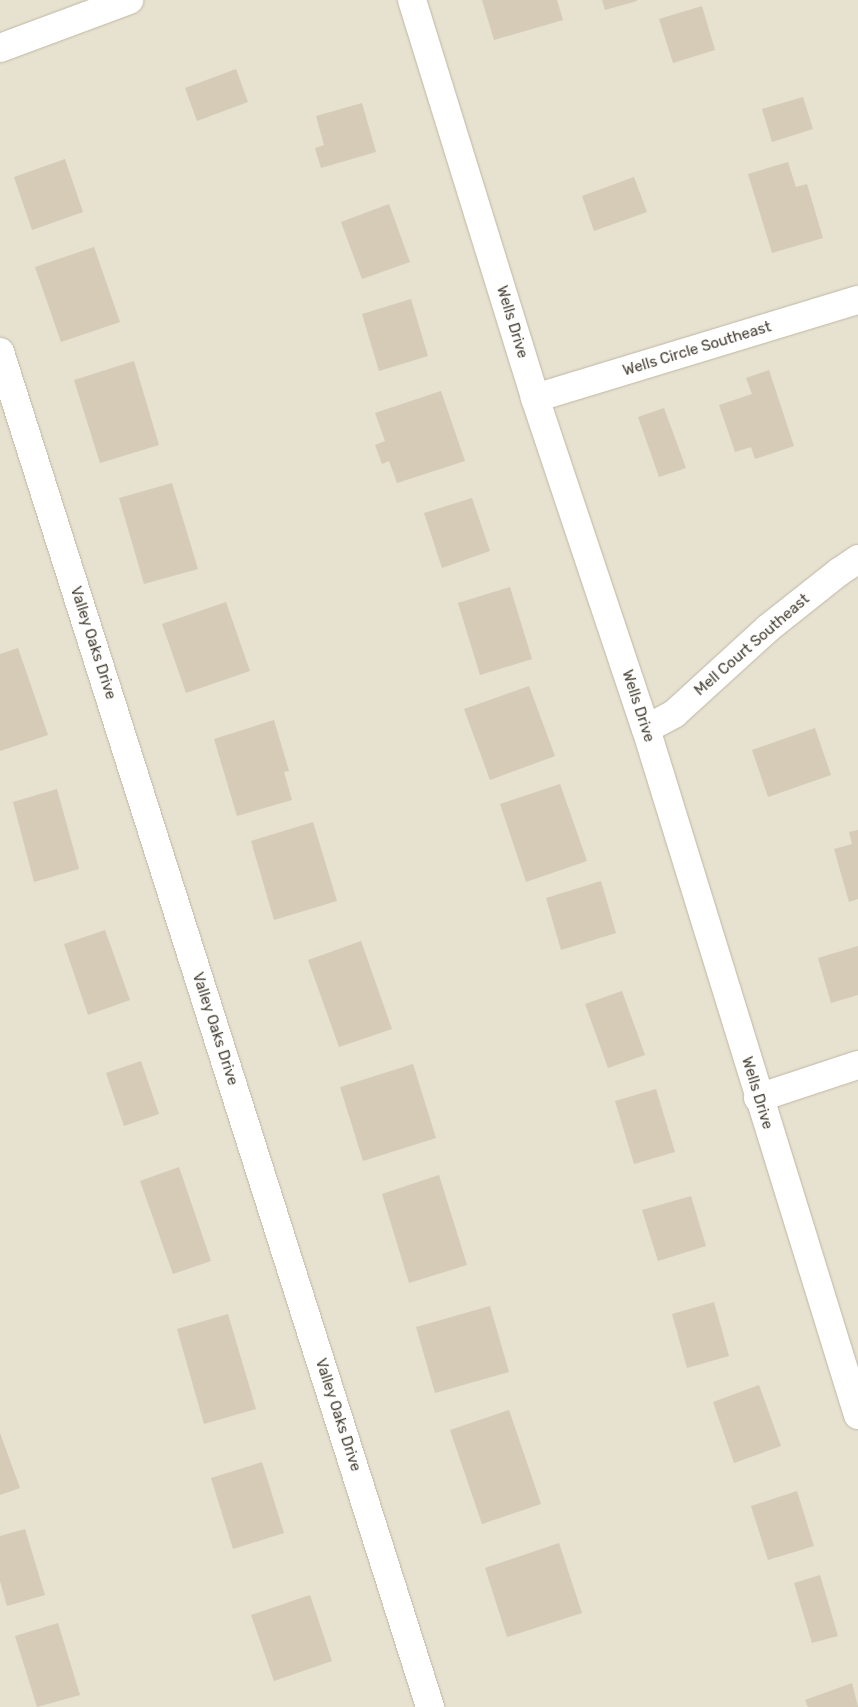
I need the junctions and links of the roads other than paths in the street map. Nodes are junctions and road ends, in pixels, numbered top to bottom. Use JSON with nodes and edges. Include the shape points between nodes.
{"nodes":[{"id":1,"x":130,"y":0,"type":"edge"},
{"id":2,"x":412,"y":0,"type":"edge"},
{"id":3,"x":0,"y":48,"type":"edge"},
{"id":4,"x":858,"y":300,"type":"edge"},
{"id":5,"x":0,"y":352,"type":"edge"},
{"id":6,"x":535,"y":398,"type":"junction"},
{"id":7,"x":858,"y":559,"type":"edge"},
{"id":8,"x":646,"y":729,"type":"junction"},
{"id":9,"x":858,"y":1065,"type":"edge"},
{"id":10,"x":758,"y":1098,"type":"junction"},
{"id":11,"x":858,"y":1415,"type":"edge"},
{"id":12,"x":430,"y":1707,"type":"edge"}],
"edges":[{"from":1,"to":3,"type":"street"},
{"from":2,"to":6,"type":"street","name":"Wells Drive"},
{"from":4,"to":6,"type":"street","name":"Wells Circle Southeast"},
{"from":5,"to":12,"type":"street","name":"Valley Oaks Drive"},
{"from":6,"to":8,"type":"street","name":"Wells Drive"},
{"from":7,"to":8,"type":"street","name":"Mell Court Southeast","via":[[768,629],[674,714]]},
{"from":8,"to":10,"type":"street","name":"Wells Drive"},
{"from":9,"to":10,"type":"street"},
{"from":10,"to":11,"type":"street","name":"Wells Drive"}]}
